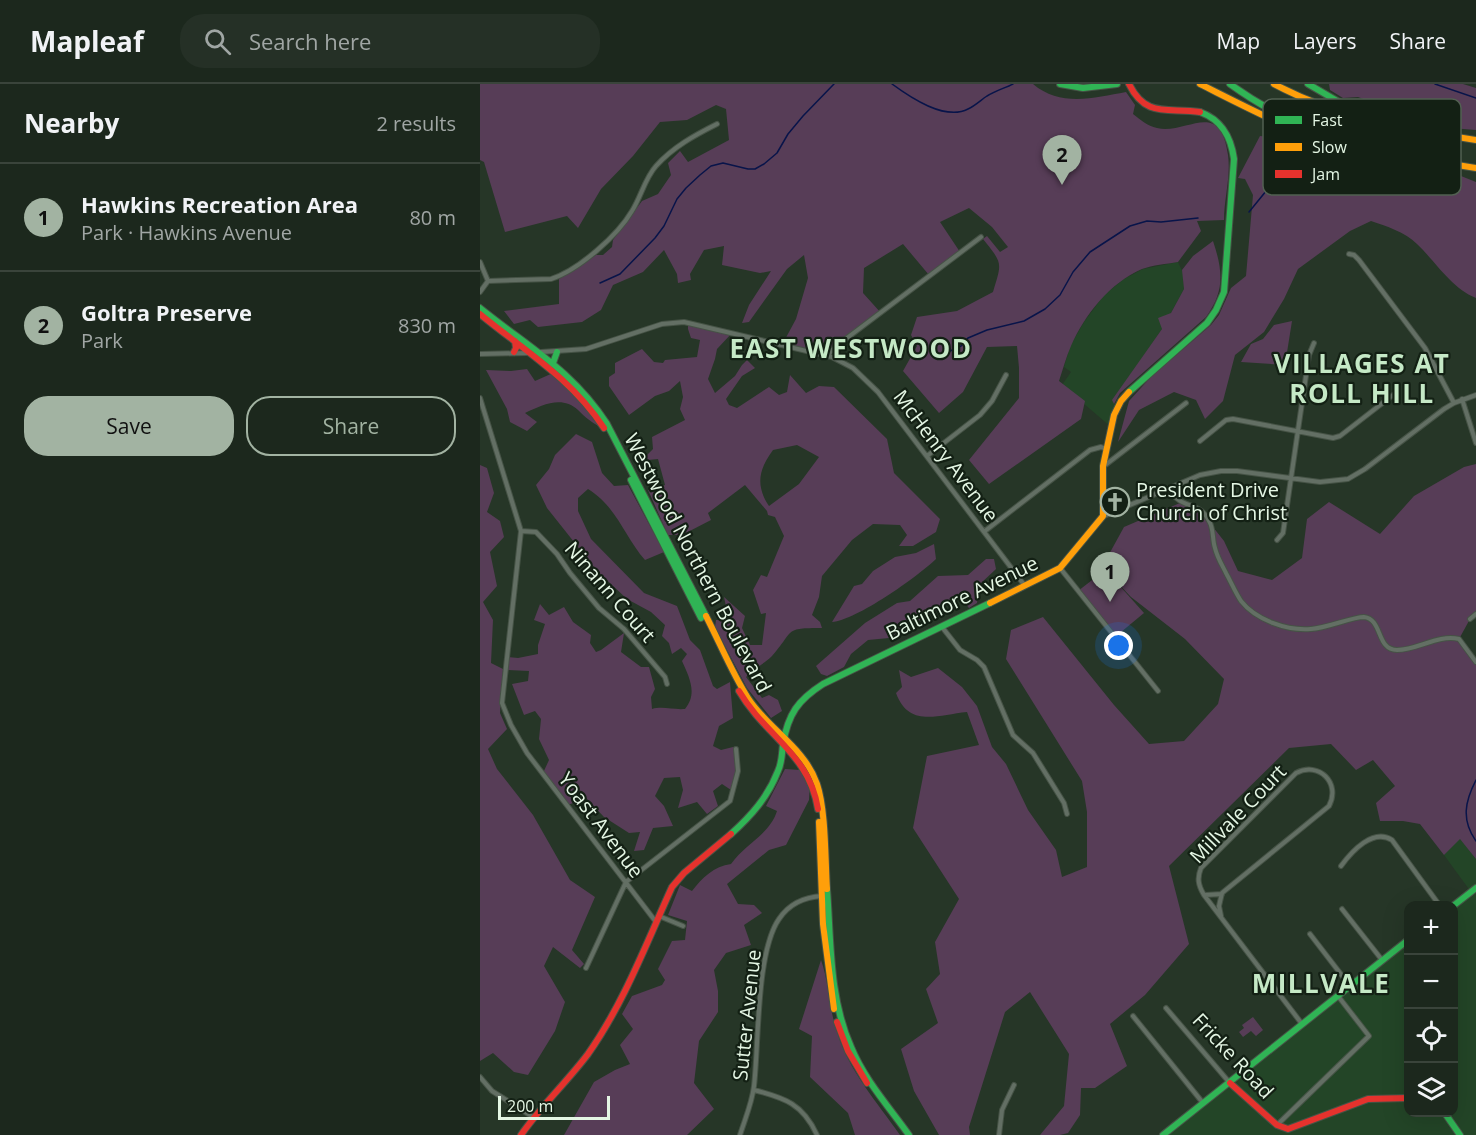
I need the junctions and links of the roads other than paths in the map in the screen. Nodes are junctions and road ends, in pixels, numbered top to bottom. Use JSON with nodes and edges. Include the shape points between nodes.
{"nodes":[{"id":1,"x":1060,"y":84,"type":"edge"},
{"id":2,"x":1117,"y":84,"type":"edge"},
{"id":3,"x":1129,"y":84,"type":"edge"},
{"id":4,"x":1200,"y":84,"type":"edge"},
{"id":5,"x":1230,"y":84,"type":"edge"},
{"id":6,"x":1274,"y":84,"type":"edge"},
{"id":7,"x":1308,"y":84,"type":"edge"},
{"id":8,"x":1302,"y":99,"type":"edge"},
{"id":9,"x":1333,"y":99,"type":"edge"},
{"id":10,"x":1263,"y":106,"type":"edge"},
{"id":11,"x":1263,"y":115,"type":"edge"},
{"id":12,"x":717,"y":124,"type":"dead end"},
{"id":13,"x":1461,"y":138,"type":"edge"},
{"id":14,"x":1476,"y":140,"type":"edge"},
{"id":15,"x":1461,"y":166,"type":"edge"},
{"id":16,"x":1476,"y":168,"type":"edge"},
{"id":17,"x":981,"y":237,"type":"dead end"},
{"id":18,"x":1349,"y":254,"type":"dead end"},
{"id":19,"x":480,"y":262,"type":"edge"},
{"id":20,"x":488,"y":281,"type":"junction"},
{"id":21,"x":480,"y":292,"type":"edge"},
{"id":22,"x":480,"y":308,"type":"edge"},
{"id":23,"x":480,"y":314,"type":"edge"},
{"id":24,"x":515,"y":341,"type":"junction"},
{"id":25,"x":1314,"y":343,"type":"dead end"},
{"id":26,"x":514,"y":352,"type":"junction"},
{"id":27,"x":539,"y":352,"type":"junction"},
{"id":28,"x":557,"y":352,"type":"junction"},
{"id":29,"x":531,"y":353,"type":"junction"},
{"id":30,"x":480,"y":354,"type":"edge"},
{"id":31,"x":827,"y":356,"type":"junction"},
{"id":32,"x":553,"y":363,"type":"junction"},
{"id":33,"x":1006,"y":375,"type":"dead end"},
{"id":34,"x":1394,"y":395,"type":"dead end"},
{"id":35,"x":1476,"y":395,"type":"edge"},
{"id":36,"x":480,"y":398,"type":"edge"},
{"id":37,"x":1462,"y":399,"type":"junction"},
{"id":38,"x":1454,"y":403,"type":"junction"},
{"id":39,"x":1186,"y":404,"type":"dead end"},
{"id":40,"x":1297,"y":433,"type":"junction"},
{"id":41,"x":1200,"y":441,"type":"dead end"},
{"id":42,"x":1476,"y":443,"type":"edge"},
{"id":43,"x":1106,"y":449,"type":"junction"},
{"id":44,"x":927,"y":456,"type":"junction"},
{"id":45,"x":1103,"y":466,"type":"junction"},
{"id":46,"x":1290,"y":479,"type":"junction"},
{"id":47,"x":1169,"y":489,"type":"junction"},
{"id":48,"x":1103,"y":516,"type":"junction"},
{"id":49,"x":521,"y":531,"type":"junction"},
{"id":50,"x":985,"y":531,"type":"junction"},
{"id":51,"x":1277,"y":540,"type":"dead end"},
{"id":52,"x":1060,"y":568,"type":"junction"},
{"id":53,"x":1026,"y":586,"type":"junction"},
{"id":54,"x":1476,"y":614,"type":"edge"},
{"id":55,"x":1470,"y":619,"type":"dead end"},
{"id":56,"x":942,"y":627,"type":"junction"},
{"id":57,"x":1476,"y":662,"type":"edge"},
{"id":58,"x":667,"y":684,"type":"dead end"},
{"id":59,"x":1158,"y":691,"type":"dead end"},
{"id":60,"x":787,"y":724,"type":"junction"},
{"id":61,"x":774,"y":728,"type":"junction"},
{"id":62,"x":784,"y":741,"type":"junction"},
{"id":63,"x":736,"y":749,"type":"dead end"},
{"id":64,"x":1067,"y":814,"type":"dead end"},
{"id":65,"x":1341,"y":866,"type":"dead end"},
{"id":66,"x":626,"y":882,"type":"junction"},
{"id":67,"x":1476,"y":888,"type":"edge"},
{"id":68,"x":1222,"y":893,"type":"junction"},
{"id":69,"x":1204,"y":895,"type":"junction"},
{"id":70,"x":825,"y":896,"type":"junction"},
{"id":71,"x":1436,"y":901,"type":"edge"},
{"id":72,"x":1458,"y":902,"type":"edge"},
{"id":73,"x":1342,"y":909,"type":"dead end"},
{"id":74,"x":1221,"y":916,"type":"junction"},
{"id":75,"x":658,"y":919,"type":"junction"},
{"id":76,"x":683,"y":926,"type":"dead end"},
{"id":77,"x":1310,"y":934,"type":"dead end"},
{"id":78,"x":1404,"y":943,"type":"edge"},
{"id":79,"x":1382,"y":960,"type":"junction"},
{"id":80,"x":586,"y":968,"type":"dead end"},
{"id":81,"x":1350,"y":986,"type":"junction"},
{"id":82,"x":1338,"y":995,"type":"junction"},
{"id":83,"x":1166,"y":1008,"type":"dead end"},
{"id":84,"x":1133,"y":1016,"type":"dead end"},
{"id":85,"x":1302,"y":1024,"type":"junction"},
{"id":86,"x":480,"y":1077,"type":"edge"},
{"id":87,"x":1230,"y":1083,"type":"junction"},
{"id":88,"x":1014,"y":1085,"type":"dead end"},
{"id":89,"x":754,"y":1090,"type":"junction"},
{"id":90,"x":1404,"y":1098,"type":"edge"},
{"id":91,"x":1203,"y":1104,"type":"junction"},
{"id":92,"x":533,"y":1117,"type":"junction"},
{"id":93,"x":1447,"y":1117,"type":"edge"},
{"id":94,"x":1277,"y":1125,"type":"junction"},
{"id":95,"x":521,"y":1135,"type":"edge"},
{"id":96,"x":740,"y":1135,"type":"edge"},
{"id":97,"x":817,"y":1135,"type":"edge"},
{"id":98,"x":904,"y":1135,"type":"edge"},
{"id":99,"x":909,"y":1135,"type":"edge"},
{"id":100,"x":999,"y":1135,"type":"edge"},
{"id":101,"x":1163,"y":1135,"type":"edge"},
{"id":102,"x":1460,"y":1135,"type":"edge"}],
"edges":[{"from":1,"to":2,"type":"main road","via":[[1083,88]]},
{"from":3,"to":43,"type":"main road","via":[[1138,98],[1155,109],[1198,112],[1216,120],[1230,138],[1234,159],[1225,287],[1219,306],[1207,323],[1126,396],[1114,415]]},
{"from":4,"to":11,"type":"main road"},
{"from":5,"to":10,"type":"main road"},
{"from":6,"to":8,"type":"main road"},
{"from":7,"to":9,"type":"main road"},
{"from":12,"to":20,"type":"street","via":[[690,137],[656,166],[631,213],[595,252],[551,279]]},
{"from":13,"to":14,"type":"main road"},
{"from":15,"to":16,"type":"main road"},
{"from":17,"to":31,"type":"street"},
{"from":18,"to":38,"type":"street","via":[[1359,260],[1418,338]]},
{"from":19,"to":20,"type":"street"},
{"from":20,"to":21,"type":"street"},
{"from":22,"to":27,"type":"main road","name":"Westwood Northern Boulevard"},
{"from":23,"to":24,"type":"main road","name":"Westwood Northern Boulevard"},
{"from":24,"to":26,"type":"main road"},
{"from":24,"to":29,"type":"main road","name":"Westwood Northern Boulevard"},
{"from":25,"to":40,"type":"street"},
{"from":26,"to":29,"type":"street","name":"McHenry Avenue"},
{"from":26,"to":30,"type":"street","name":"McHenry Avenue"},
{"from":27,"to":28,"type":"street","name":"McHenry Avenue"},
{"from":27,"to":29,"type":"street","name":"McHenry Avenue"},
{"from":27,"to":32,"type":"main road","name":"Westwood Northern Boulevard"},
{"from":28,"to":31,"type":"street","name":"McHenry Avenue","via":[[586,349],[662,324],[684,322]]},
{"from":28,"to":32,"type":"main road"},
{"from":29,"to":62,"type":"main road","name":"Westwood Northern Boulevard","via":[[574,388],[599,418],[737,687],[751,711]]},
{"from":31,"to":44,"type":"street","name":"McHenry Avenue","via":[[853,368],[872,384]]},
{"from":32,"to":61,"type":"main road","name":"Westwood Northern Boulevard","via":[[579,385],[600,412],[741,686]]},
{"from":33,"to":44,"type":"street","via":[[980,415]]},
{"from":34,"to":40,"type":"street","via":[[1336,437]]},
{"from":35,"to":37,"type":"street"},
{"from":36,"to":49,"type":"street"},
{"from":37,"to":38,"type":"street"},
{"from":37,"to":42,"type":"street"},
{"from":38,"to":46,"type":"street","via":[[1348,478],[1327,482]]},
{"from":39,"to":45,"type":"street"},
{"from":40,"to":41,"type":"street","via":[[1233,419],[1226,420]]},
{"from":40,"to":46,"type":"street"},
{"from":43,"to":45,"type":"main road"},
{"from":43,"to":50,"type":"street","via":[[1090,450]]},
{"from":44,"to":50,"type":"street","name":"McHenry Avenue"},
{"from":45,"to":48,"type":"main road"},
{"from":46,"to":47,"type":"street","via":[[1221,471],[1200,475]]},
{"from":46,"to":51,"type":"street","via":[[1282,533]]},
{"from":47,"to":48,"type":"street"},
{"from":47,"to":57,"type":"street","via":[[1177,500],[1198,508],[1207,517],[1216,552],[1232,586],[1243,603],[1261,616],[1288,628],[1304,630],[1367,618],[1390,649],[1456,638]]},
{"from":48,"to":52,"type":"main road","name":"Baltimore Avenue"},
{"from":49,"to":58,"type":"street","name":"Ninann Court","via":[[536,532],[547,543],[599,608],[624,629],[665,677]]},
{"from":49,"to":66,"type":"street","name":"Yoast Avenue","via":[[502,703],[522,745]]},
{"from":50,"to":53,"type":"street","name":"McHenry Avenue"},
{"from":52,"to":53,"type":"main road","name":"Baltimore Avenue"},
{"from":52,"to":59,"type":"street"},
{"from":53,"to":56,"type":"main road","name":"Baltimore Avenue"},
{"from":54,"to":55,"type":"street"},
{"from":56,"to":60,"type":"main road","name":"Baltimore Avenue","via":[[812,691],[798,704]]},
{"from":56,"to":64,"type":"street","via":[[960,650],[984,667],[1013,735],[1033,753]]},
{"from":60,"to":61,"type":"main road"},
{"from":60,"to":62,"type":"main road","name":"Baltimore Avenue"},
{"from":61,"to":62,"type":"main road","name":"Westwood Northern Boulevard"},
{"from":62,"to":70,"type":"main road","name":"Westwood Northern Boulevard","via":[[802,764],[816,796]]},
{"from":62,"to":75,"type":"main road","name":"Baltimore Avenue","via":[[779,770],[759,807],[677,880]]},
{"from":63,"to":66,"type":"street","via":[[738,771],[730,801]]},
{"from":65,"to":71,"type":"street","via":[[1372,838],[1386,837]]},
{"from":66,"to":75,"type":"street","name":"Yoast Avenue"},
{"from":66,"to":80,"type":"street"},
{"from":67,"to":72,"type":"main road"},
{"from":68,"to":69,"type":"street","name":"Millvale Court"},
{"from":68,"to":69,"type":"street","name":"Millvale Court","via":[[1329,806],[1333,789],[1326,776],[1310,769],[1296,773],[1202,868],[1198,876]]},
{"from":68,"to":74,"type":"street"},
{"from":69,"to":74,"type":"street","name":"Millvale Court"},
{"from":70,"to":89,"type":"street","name":"Sutter Avenue","via":[[797,902],[775,926],[765,960]]},
{"from":70,"to":98,"type":"main road","name":"Westwood Northern Boulevard","via":[[830,986],[841,1034],[861,1074]]},
{"from":70,"to":99,"type":"main road","name":"Westwood Northern Boulevard","via":[[834,988],[845,1033],[862,1068]]},
{"from":73,"to":79,"type":"street"},
{"from":74,"to":85,"type":"street","name":"Millvale Court"},
{"from":75,"to":76,"type":"street","name":"Yoast Avenue"},
{"from":75,"to":92,"type":"main road","name":"Baltimore Avenue","via":[[619,1005],[587,1055]]},
{"from":77,"to":81,"type":"street"},
{"from":78,"to":79,"type":"main road"},
{"from":79,"to":81,"type":"main road"},
{"from":81,"to":82,"type":"main road"},
{"from":82,"to":85,"type":"main road"},
{"from":82,"to":94,"type":"street","via":[[1369,1036]]},
{"from":83,"to":87,"type":"street","name":"Fricke Road"},
{"from":84,"to":91,"type":"street"},
{"from":85,"to":87,"type":"main road"},
{"from":86,"to":92,"type":"street","via":[[492,1091]]},
{"from":87,"to":91,"type":"main road"},
{"from":87,"to":94,"type":"main road","name":"Fricke Road"},
{"from":88,"to":100,"type":"street","via":[[1002,1110]]},
{"from":89,"to":96,"type":"street","name":"Sutter Avenue"},
{"from":89,"to":97,"type":"street","via":[[782,1097],[802,1110]]},
{"from":90,"to":94,"type":"main road","via":[[1368,1099],[1296,1127]]},
{"from":91,"to":101,"type":"main road"},
{"from":92,"to":95,"type":"main road","name":"Baltimore Avenue"},
{"from":93,"to":102,"type":"main road"}]}
